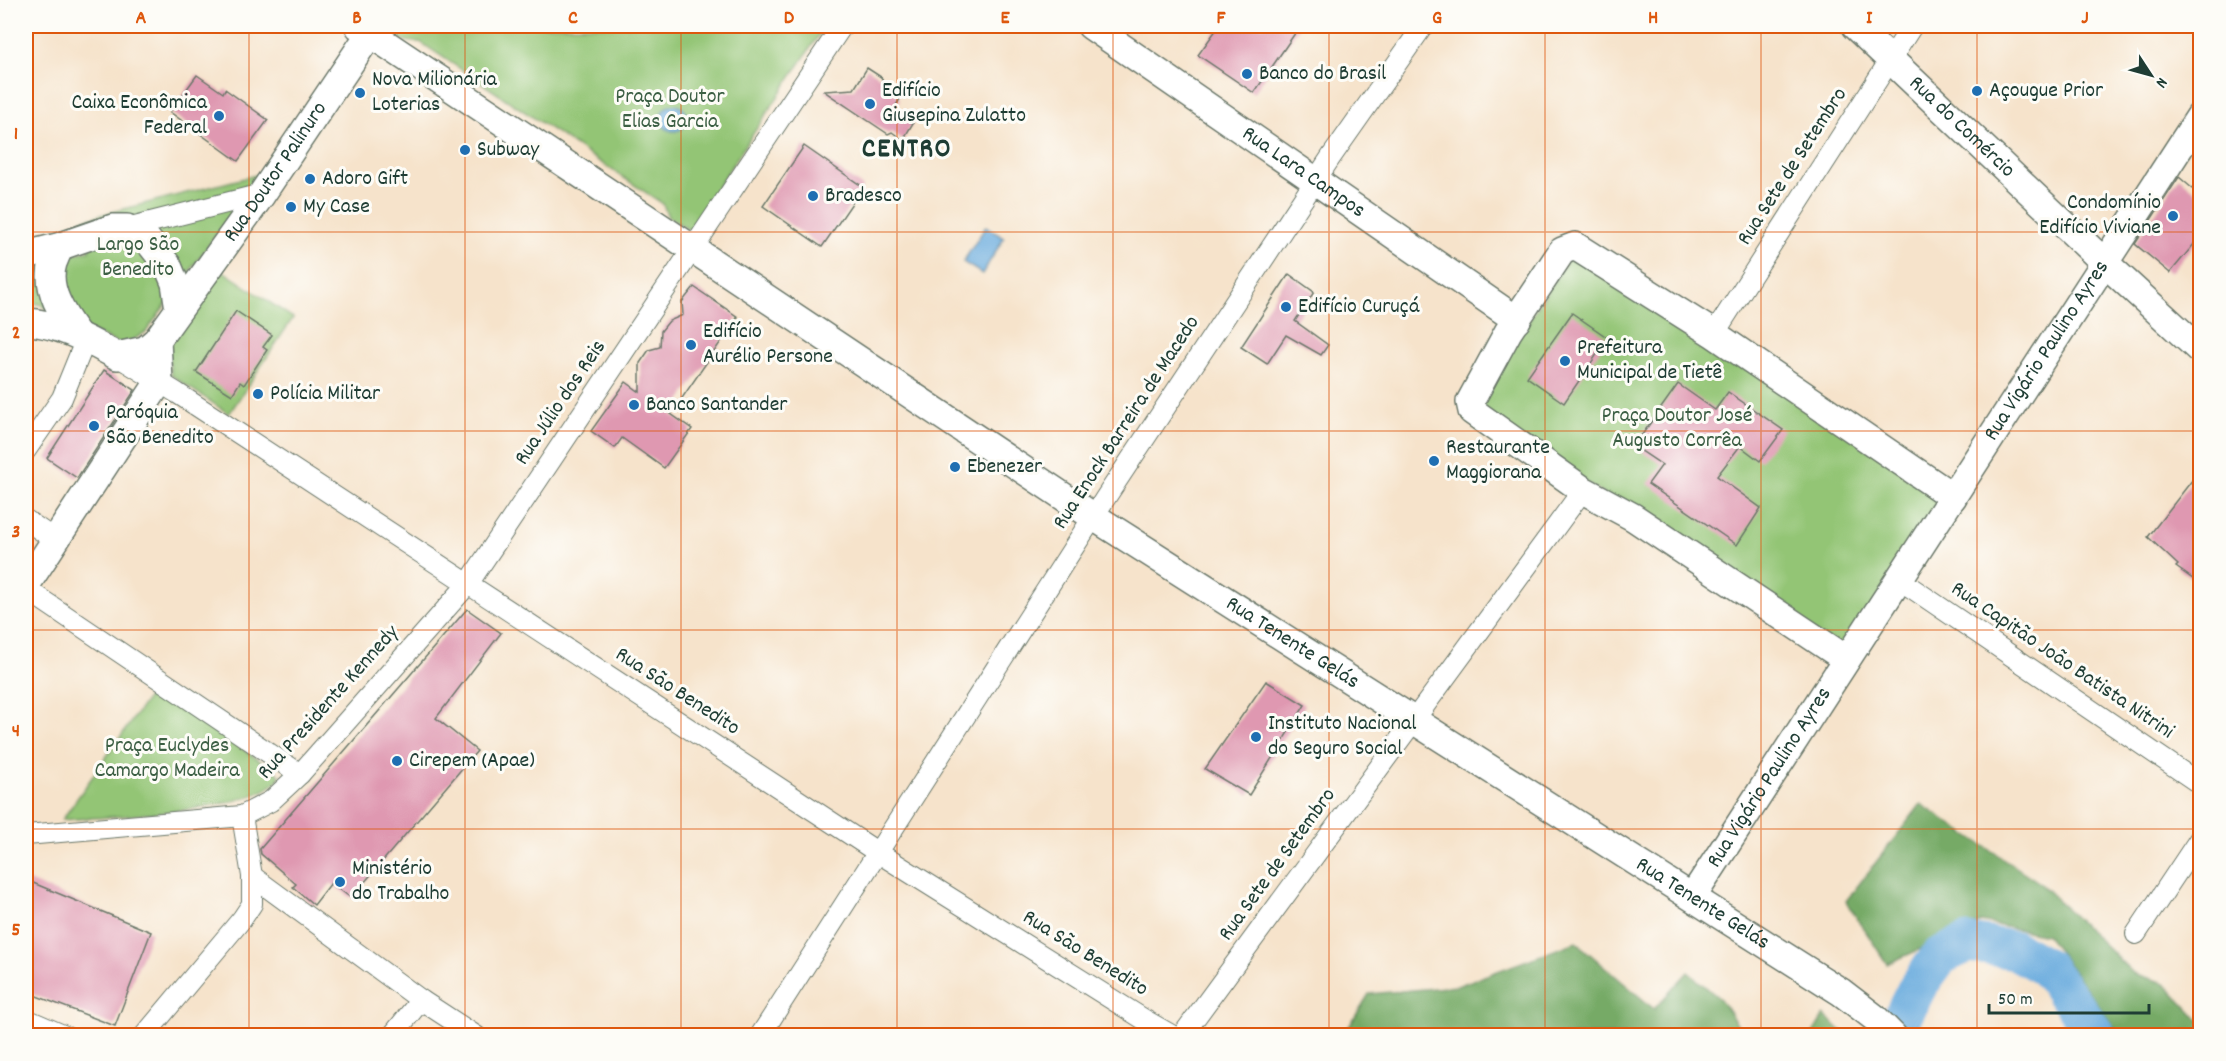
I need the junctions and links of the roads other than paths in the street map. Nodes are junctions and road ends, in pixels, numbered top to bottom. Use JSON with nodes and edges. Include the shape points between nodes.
{"nodes":[{"id":1,"x":842,"y":26,"type":"edge"},
{"id":2,"x":1091,"y":26,"type":"edge"},
{"id":3,"x":1423,"y":26,"type":"edge"},
{"id":4,"x":1855,"y":26,"type":"edge"},
{"id":5,"x":1912,"y":26,"type":"edge"},
{"id":6,"x":368,"y":28,"type":"edge"},
{"id":7,"x":1891,"y":59,"type":"junction"},
{"id":8,"x":2200,"y":116,"type":"edge"},
{"id":9,"x":1316,"y":181,"type":"junction"},
{"id":10,"x":262,"y":194,"type":"junction"},
{"id":11,"x":127,"y":228,"type":"junction"},
{"id":12,"x":61,"y":246,"type":"junction"},
{"id":13,"x":693,"y":248,"type":"junction"},
{"id":14,"x":26,"y":255,"type":"edge"},
{"id":15,"x":2105,"y":262,"type":"junction"},
{"id":16,"x":179,"y":309,"type":"junction"},
{"id":17,"x":1517,"y":320,"type":"junction"},
{"id":18,"x":26,"y":322,"type":"edge"},
{"id":19,"x":1714,"y":334,"type":"junction"},
{"id":20,"x":82,"y":337,"type":"junction"},
{"id":21,"x":157,"y":340,"type":"junction"},
{"id":22,"x":2200,"y":350,"type":"edge"},
{"id":23,"x":117,"y":356,"type":"junction"},
{"id":24,"x":159,"y":382,"type":"junction"},
{"id":25,"x":26,"y":450,"type":"edge"},
{"id":26,"x":1583,"y":490,"type":"junction"},
{"id":27,"x":1953,"y":497,"type":"junction"},
{"id":28,"x":1094,"y":517,"type":"junction"},
{"id":29,"x":26,"y":520,"type":"edge"},
{"id":30,"x":55,"y":540,"type":"junction"},
{"id":31,"x":1897,"y":578,"type":"junction"},
{"id":32,"x":468,"y":584,"type":"junction"},
{"id":33,"x":26,"y":587,"type":"edge"},
{"id":34,"x":1846,"y":659,"type":"junction"},
{"id":35,"x":1414,"y":720,"type":"junction"},
{"id":36,"x":300,"y":774,"type":"junction"},
{"id":37,"x":2200,"y":784,"type":"edge"},
{"id":38,"x":242,"y":816,"type":"junction"},
{"id":39,"x":26,"y":836,"type":"edge"},
{"id":40,"x":2200,"y":838,"type":"edge"},
{"id":41,"x":877,"y":852,"type":"junction"},
{"id":42,"x":252,"y":876,"type":"junction"},
{"id":43,"x":1693,"y":896,"type":"junction"},
{"id":44,"x":2136,"y":934,"type":"dead end"},
{"id":45,"x":421,"y":1000,"type":"junction"},
{"id":46,"x":26,"y":1019,"type":"edge"},
{"id":47,"x":1884,"y":1027,"type":"edge"},
{"id":48,"x":65,"y":1035,"type":"edge"},
{"id":49,"x":144,"y":1035,"type":"edge"},
{"id":50,"x":392,"y":1035,"type":"edge"},
{"id":51,"x":476,"y":1035,"type":"edge"},
{"id":52,"x":760,"y":1035,"type":"edge"},
{"id":53,"x":1173,"y":1035,"type":"edge"},
{"id":54,"x":1182,"y":1035,"type":"edge"}],
"edges":[{"from":1,"to":13,"type":"street"},
{"from":2,"to":9,"type":"street","name":"Rua Lara Campos"},
{"from":3,"to":9,"type":"street","name":"Rua Enock Barreira de Macedo"},
{"from":4,"to":7,"type":"street","name":"Rua do Comércio"},
{"from":5,"to":7,"type":"street","name":"Rua Sete de Setembro"},
{"from":6,"to":10,"type":"street","name":"Rua Doutor Palinuro"},
{"from":6,"to":13,"type":"street"},
{"from":7,"to":15,"type":"street","name":"Rua do Comércio"},
{"from":7,"to":19,"type":"street","name":"Rua Sete de Setembro"},
{"from":8,"to":15,"type":"street","name":"Rua Vigário Paulino Ayres"},
{"from":9,"to":17,"type":"street","name":"Rua Lara Campos"},
{"from":9,"to":28,"type":"street","name":"Rua Enock Barreira de Macedo"},
{"from":10,"to":11,"type":"street"},
{"from":10,"to":16,"type":"street","name":"Rua Doutor Palinuro"},
{"from":11,"to":12,"type":"street","via":[[113,228]]},
{"from":11,"to":16,"type":"street","via":[[145,237],[168,266]]},
{"from":12,"to":14,"type":"street"},
{"from":12,"to":20,"type":"street","via":[[52,264],[51,278],[61,313]]},
{"from":13,"to":28,"type":"street","name":"Rua Tenente Gelás"},
{"from":13,"to":32,"type":"street","name":"Rua Júlio dos Reis"},
{"from":15,"to":22,"type":"street","name":"Rua do Comércio"},
{"from":15,"to":27,"type":"street","name":"Rua Vigário Paulino Ayres"},
{"from":16,"to":21,"type":"street"},
{"from":17,"to":19,"type":"street","via":[[1562,251],[1575,246]]},
{"from":17,"to":26,"type":"street","via":[[1470,402],[1472,411]]},
{"from":18,"to":20,"type":"street","via":[[49,325]]},
{"from":19,"to":27,"type":"street"},
{"from":20,"to":23,"type":"street"},
{"from":20,"to":25,"type":"street","via":[[62,398]]},
{"from":21,"to":23,"type":"street","via":[[145,350]]},
{"from":21,"to":24,"type":"street"},
{"from":23,"to":24,"type":"street"},
{"from":24,"to":30,"type":"street"},
{"from":24,"to":32,"type":"street","name":"Rua São Benedito"},
{"from":26,"to":34,"type":"street","via":[[1633,517]]},
{"from":26,"to":35,"type":"street","name":"Rua Sete de Setembro"},
{"from":27,"to":31,"type":"street"},
{"from":28,"to":35,"type":"street","name":"Rua Tenente Gelás"},
{"from":28,"to":41,"type":"street","name":"Rua Enock Barreira de Macedo"},
{"from":29,"to":30,"type":"street"},
{"from":30,"to":33,"type":"street"},
{"from":31,"to":34,"type":"street"},
{"from":31,"to":37,"type":"street","name":"Rua Capitão João Batista Nitrini"},
{"from":32,"to":36,"type":"street","name":"Rua Presidente Kennedy"},
{"from":32,"to":41,"type":"street","name":"Rua São Benedito"},
{"from":33,"to":36,"type":"street"},
{"from":34,"to":43,"type":"street","name":"Rua Vigário Paulino Ayres"},
{"from":35,"to":43,"type":"street","name":"Rua Tenente Gelás"},
{"from":35,"to":54,"type":"street","name":"Rua Sete de Setembro"},
{"from":36,"to":38,"type":"street","name":"Rua Presidente Kennedy","via":[[271,801]]},
{"from":38,"to":39,"type":"street","name":"Rua Presidente Kennedy"},
{"from":38,"to":42,"type":"street"},
{"from":40,"to":44,"type":"street"},
{"from":41,"to":52,"type":"street","name":"Rua Enock Barreira de Macedo"},
{"from":41,"to":53,"type":"street","name":"Rua São Benedito"},
{"from":42,"to":45,"type":"street"},
{"from":42,"to":49,"type":"street","via":[[252,904]]},
{"from":43,"to":47,"type":"street","name":"Rua Tenente Gelás","via":[[1841,992]]},
{"from":45,"to":50,"type":"street"},
{"from":45,"to":51,"type":"street"},
{"from":46,"to":48,"type":"street"}]}
